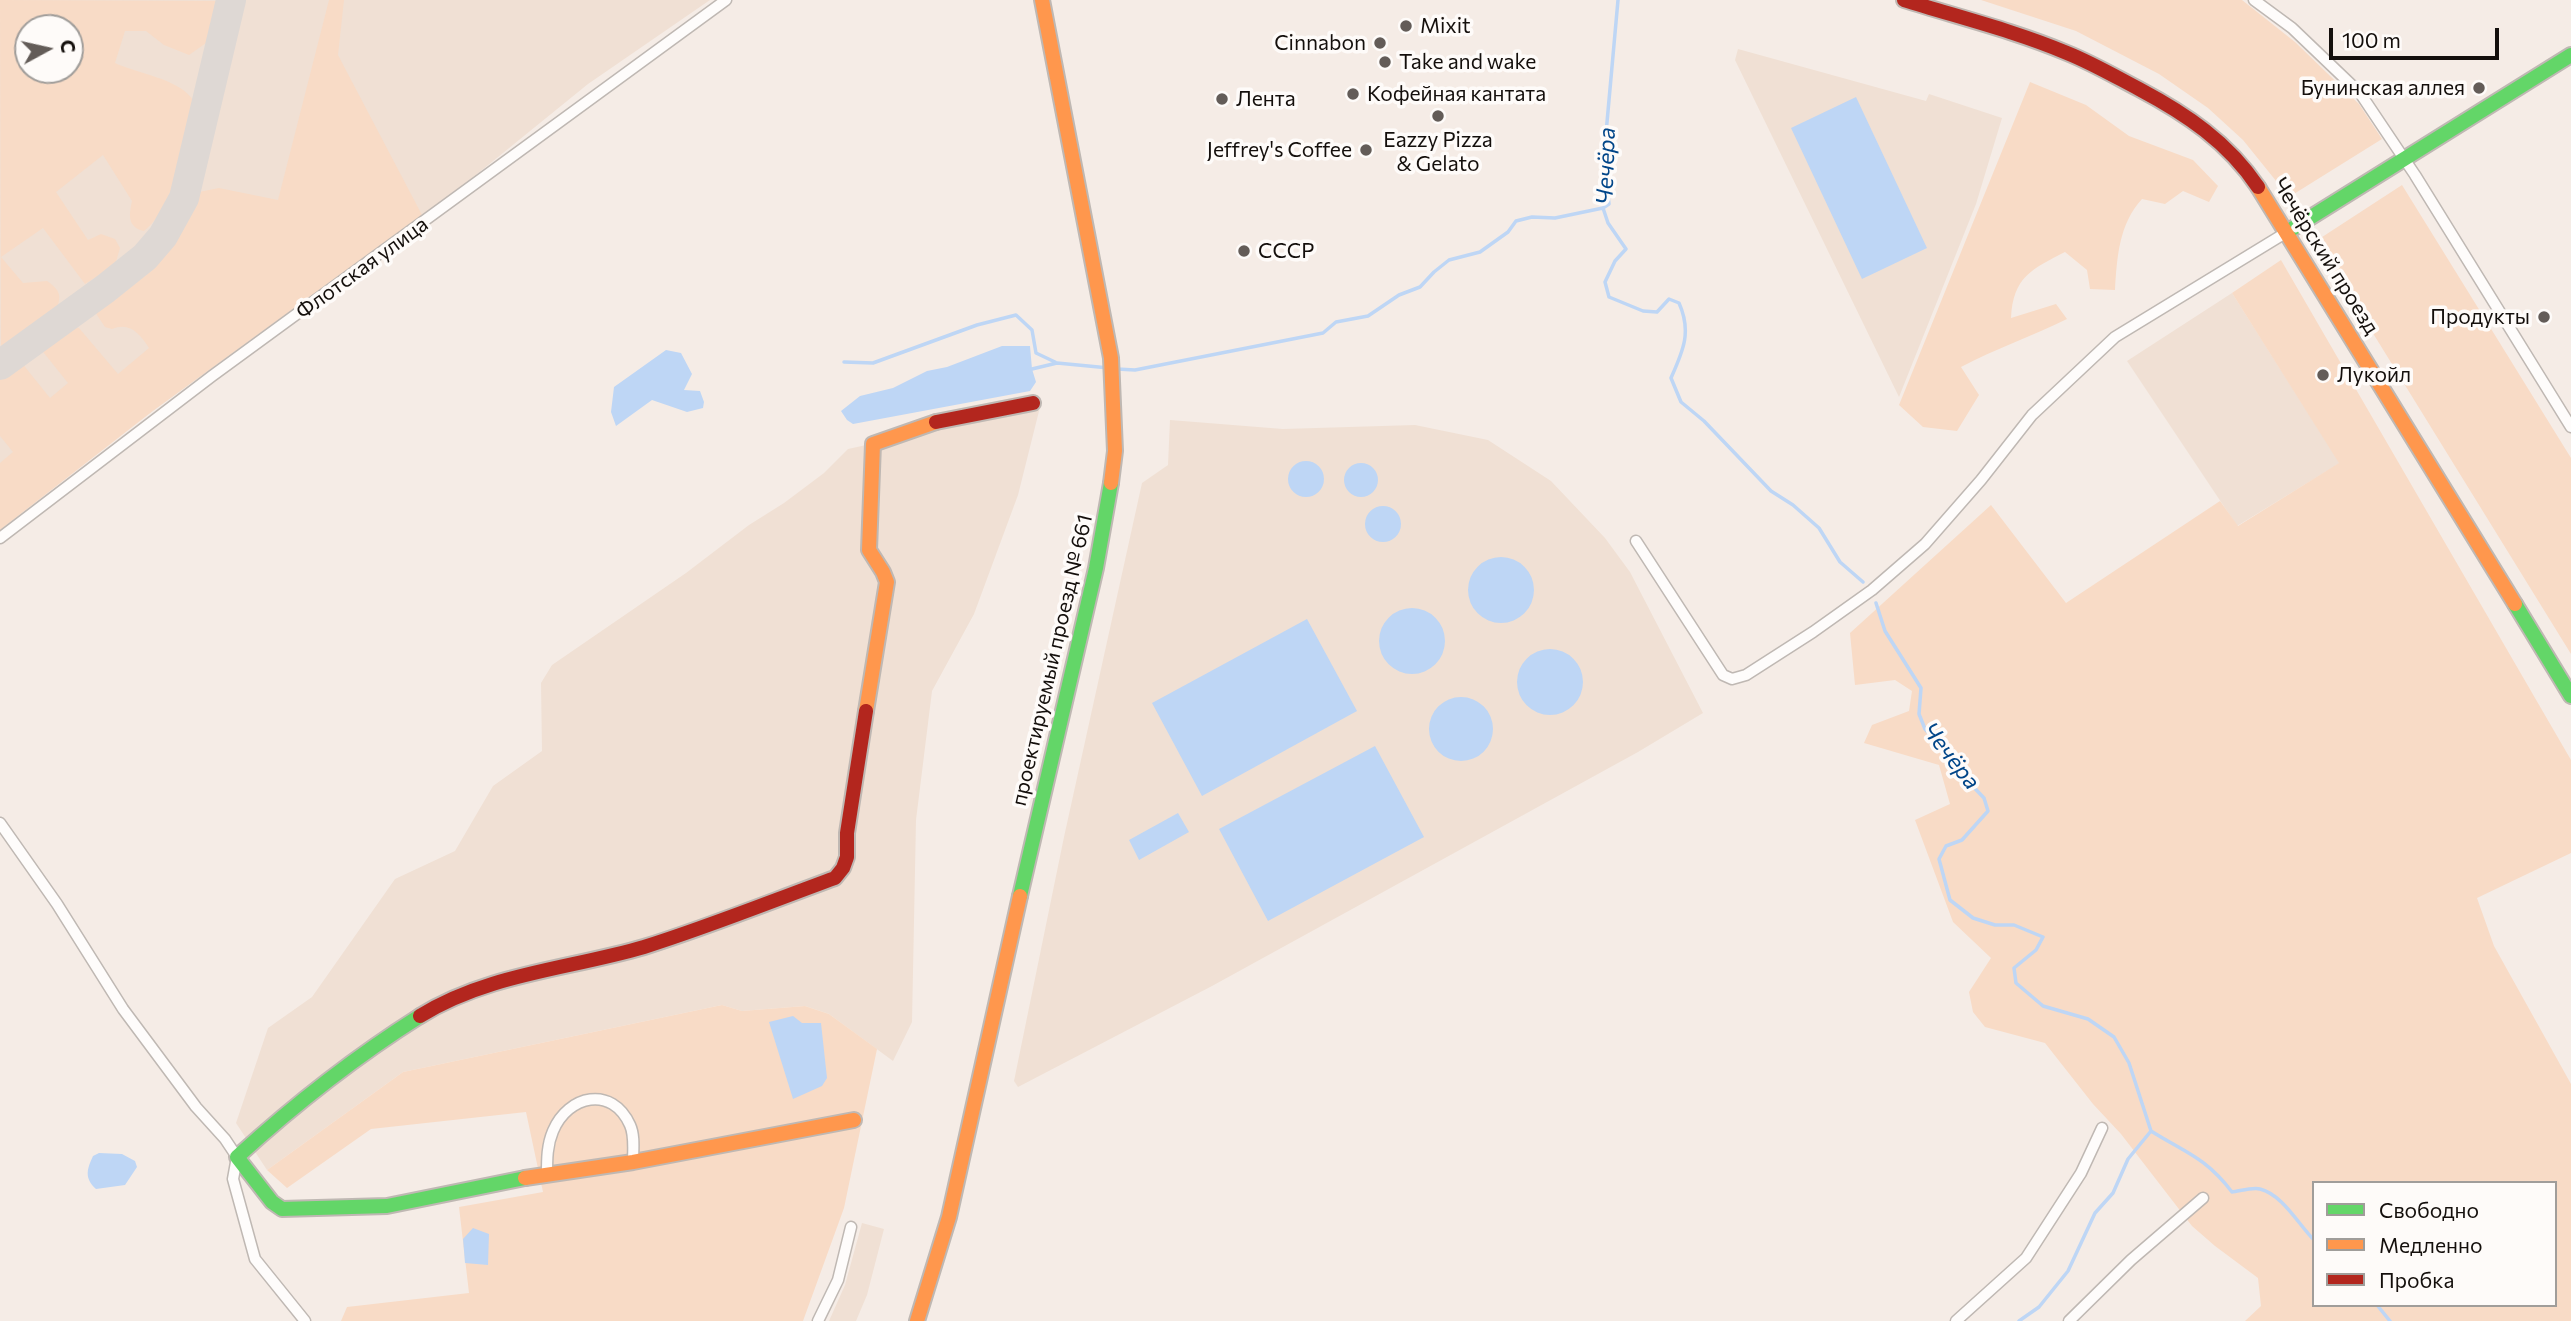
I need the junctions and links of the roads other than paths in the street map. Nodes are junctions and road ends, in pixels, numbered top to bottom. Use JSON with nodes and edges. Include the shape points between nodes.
{"nodes":[{"id":1,"x":726,"y":0,"type":"edge"},
{"id":2,"x":1042,"y":0,"type":"edge"},
{"id":3,"x":1903,"y":0,"type":"edge"},
{"id":4,"x":2255,"y":0,"type":"edge"},
{"id":5,"x":2571,"y":55,"type":"edge"},
{"id":6,"x":2403,"y":159,"type":"junction"},
{"id":7,"x":2287,"y":232,"type":"junction"},
{"id":8,"x":1033,"y":403,"type":"dead end"},
{"id":9,"x":2571,"y":427,"type":"edge"},
{"id":10,"x":0,"y":538,"type":"edge"},
{"id":11,"x":1636,"y":541,"type":"dead end"},
{"id":12,"x":2571,"y":696,"type":"edge"},
{"id":13,"x":0,"y":823,"type":"edge"},
{"id":14,"x":854,"y":1120,"type":"dead end"},
{"id":15,"x":2102,"y":1128,"type":"dead end"},
{"id":16,"x":237,"y":1157,"type":"junction"},
{"id":17,"x":632,"y":1162,"type":"junction"},
{"id":18,"x":547,"y":1174,"type":"junction"},
{"id":19,"x":2203,"y":1198,"type":"dead end"},
{"id":20,"x":852,"y":1227,"type":"dead end"},
{"id":21,"x":305,"y":1321,"type":"edge"},
{"id":22,"x":818,"y":1321,"type":"edge"},
{"id":23,"x":917,"y":1321,"type":"edge"},
{"id":24,"x":1956,"y":1321,"type":"edge"},
{"id":25,"x":2069,"y":1321,"type":"edge"}],
"edges":[{"from":1,"to":10,"type":"street","name":"Флотская улица","via":[[212,376]]},
{"from":2,"to":23,"type":"main road","name":"проектируемый проезд № 661","via":[[1111,358],[1115,451],[1096,568],[962,1164]]},
{"from":3,"to":7,"type":"main road","name":"Чечёрский проезд","via":[[2065,52],[2180,111],[2244,166]]},
{"from":4,"to":6,"type":"street","via":[[2292,28],[2360,93]]},
{"from":5,"to":6,"type":"main road"},
{"from":6,"to":7,"type":"main road"},
{"from":6,"to":9,"type":"street"},
{"from":7,"to":11,"type":"street","via":[[2115,337],[2032,415],[1925,544],[1872,590],[1746,675],[1732,679],[1723,675]]},
{"from":7,"to":12,"type":"main road","name":"Чечёрский проезд"},
{"from":8,"to":16,"type":"main road","via":[[944,419],[873,444],[869,550],[884,568],[887,583],[843,870],[835,877],[643,947],[520,975],[438,1005],[373,1046]]},
{"from":13,"to":16,"type":"street","via":[[123,1009]]},
{"from":14,"to":17,"type":"main road"},
{"from":15,"to":24,"type":"street","via":[[2081,1173],[2026,1258]]},
{"from":16,"to":18,"type":"main road","via":[[282,1209],[387,1206]]},
{"from":16,"to":21,"type":"street","via":[[233,1179],[255,1259]]},
{"from":17,"to":18,"type":"main road"},
{"from":17,"to":18,"type":"street","via":[[631,1126],[620,1108],[592,1098],[567,1110],[553,1130]]},
{"from":19,"to":25,"type":"street"},
{"from":20,"to":22,"type":"street","via":[[838,1280]]}]}
